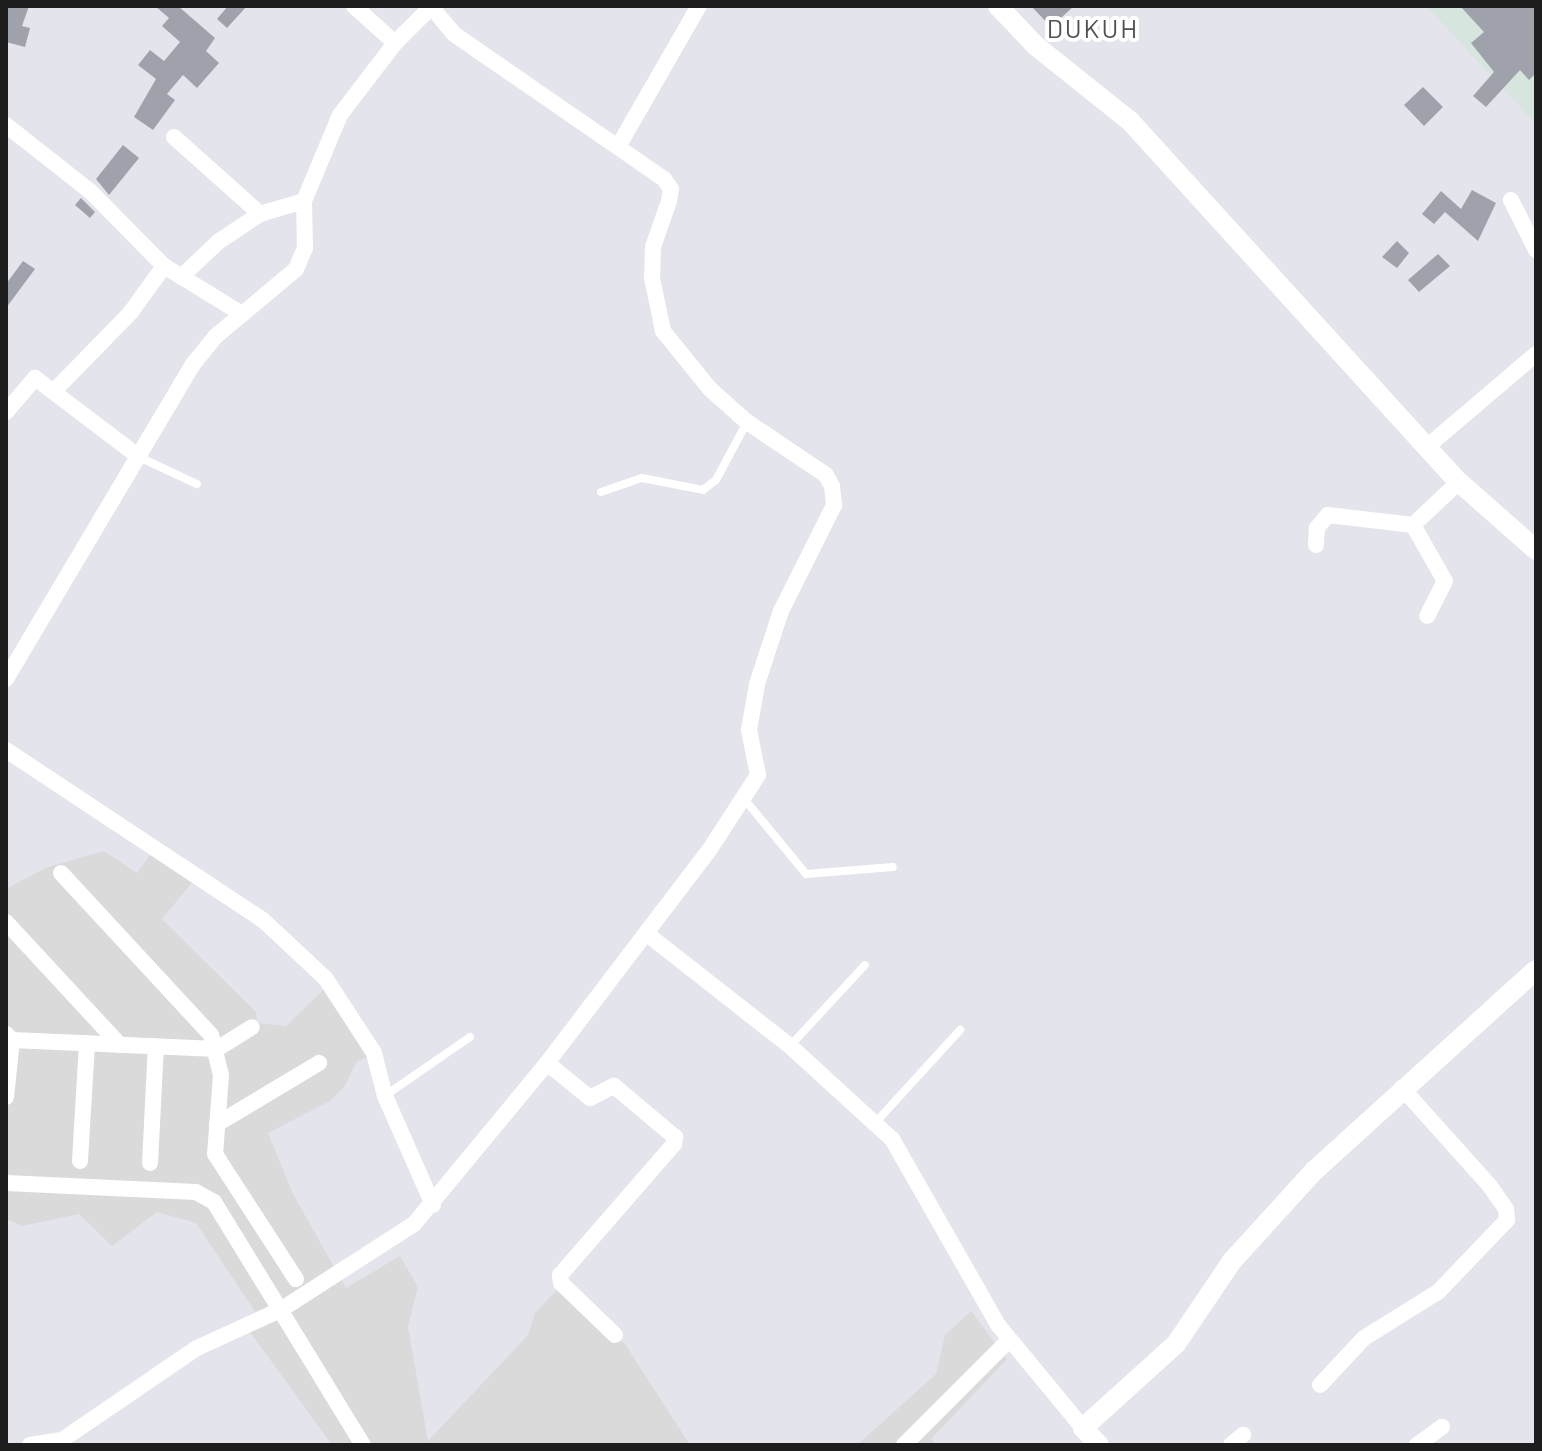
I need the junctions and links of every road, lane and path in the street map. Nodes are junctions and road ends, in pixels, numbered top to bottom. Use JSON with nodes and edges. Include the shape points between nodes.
{"nodes":[{"id":1,"x":354,"y":6,"type":"edge"},
{"id":2,"x":699,"y":6,"type":"edge"},
{"id":3,"x":998,"y":6,"type":"edge"},
{"id":4,"x":433,"y":8,"type":"edge"},
{"id":5,"x":395,"y":43,"type":"junction"},
{"id":6,"x":6,"y":125,"type":"edge"},
{"id":7,"x":174,"y":137,"type":"dead end"},
{"id":8,"x":619,"y":145,"type":"junction"},
{"id":9,"x":1511,"y":200,"type":"dead end"},
{"id":10,"x":304,"y":201,"type":"junction"},
{"id":11,"x":260,"y":214,"type":"junction"},
{"id":12,"x":1536,"y":250,"type":"edge"},
{"id":13,"x":164,"y":266,"type":"junction"},
{"id":14,"x":181,"y":277,"type":"junction"},
{"id":15,"x":242,"y":314,"type":"junction"},
{"id":16,"x":1536,"y":354,"type":"edge"},
{"id":17,"x":55,"y":390,"type":"junction"},
{"id":18,"x":6,"y":412,"type":"edge"},
{"id":19,"x":747,"y":422,"type":"junction"},
{"id":20,"x":1429,"y":445,"type":"junction"},
{"id":21,"x":139,"y":457,"type":"junction"},
{"id":22,"x":1459,"y":482,"type":"junction"},
{"id":23,"x":197,"y":484,"type":"dead end"},
{"id":24,"x":601,"y":492,"type":"dead end"},
{"id":25,"x":1413,"y":525,"type":"junction"},
{"id":26,"x":1316,"y":545,"type":"dead end"},
{"id":27,"x":1536,"y":550,"type":"edge"},
{"id":28,"x":1427,"y":616,"type":"dead end"},
{"id":29,"x":6,"y":679,"type":"edge"},
{"id":30,"x":6,"y":750,"type":"edge"},
{"id":31,"x":745,"y":800,"type":"junction"},
{"id":32,"x":893,"y":867,"type":"dead end"},
{"id":33,"x":61,"y":873,"type":"dead end"},
{"id":34,"x":6,"y":922,"type":"edge"},
{"id":35,"x":647,"y":934,"type":"junction"},
{"id":36,"x":865,"y":965,"type":"dead end"},
{"id":37,"x":1536,"y":970,"type":"edge"},
{"id":38,"x":252,"y":1027,"type":"dead end"},
{"id":39,"x":960,"y":1030,"type":"dead end"},
{"id":40,"x":9,"y":1037,"type":"edge"},
{"id":41,"x":470,"y":1037,"type":"dead end"},
{"id":42,"x":87,"y":1043,"type":"junction"},
{"id":43,"x":120,"y":1045,"type":"junction"},
{"id":44,"x":156,"y":1046,"type":"junction"},
{"id":45,"x":790,"y":1046,"type":"junction"},
{"id":46,"x":217,"y":1049,"type":"junction"},
{"id":47,"x":319,"y":1063,"type":"dead end"},
{"id":48,"x":547,"y":1063,"type":"junction"},
{"id":49,"x":1402,"y":1088,"type":"junction"},
{"id":50,"x":385,"y":1096,"type":"junction"},
{"id":51,"x":6,"y":1097,"type":"edge"},
{"id":52,"x":876,"y":1122,"type":"junction"},
{"id":53,"x":217,"y":1124,"type":"junction"},
{"id":54,"x":80,"y":1161,"type":"dead end"},
{"id":55,"x":150,"y":1163,"type":"dead end"},
{"id":56,"x":6,"y":1183,"type":"edge"},
{"id":57,"x":433,"y":1205,"type":"junction"},
{"id":58,"x":296,"y":1279,"type":"dead end"},
{"id":59,"x":282,"y":1309,"type":"junction"},
{"id":60,"x":615,"y":1335,"type":"dead end"},
{"id":61,"x":1009,"y":1340,"type":"junction"},
{"id":62,"x":1320,"y":1385,"type":"dead end"},
{"id":63,"x":1442,"y":1427,"type":"dead end"},
{"id":64,"x":1083,"y":1428,"type":"junction"},
{"id":65,"x":30,"y":1445,"type":"edge"},
{"id":66,"x":363,"y":1445,"type":"edge"},
{"id":67,"x":904,"y":1445,"type":"edge"},
{"id":68,"x":1099,"y":1445,"type":"edge"},
{"id":69,"x":1417,"y":1445,"type":"edge"}],
"edges":[{"from":1,"to":5,"type":"street"},
{"from":2,"to":8,"type":"street"},
{"from":3,"to":20,"type":"street","via":[[1048,57],[1130,121],[1175,176]]},
{"from":4,"to":5,"type":"street"},
{"from":4,"to":8,"type":"street","via":[[454,34]]},
{"from":5,"to":10,"type":"street","via":[[340,115]]},
{"from":6,"to":13,"type":"street","via":[[90,191]]},
{"from":7,"to":11,"type":"street"},
{"from":8,"to":19,"type":"street","via":[[671,189],[653,247],[652,278],[663,331],[683,360]]},
{"from":9,"to":12,"type":"street"},
{"from":10,"to":11,"type":"street"},
{"from":10,"to":15,"type":"street","via":[[305,248],[296,269]]},
{"from":11,"to":14,"type":"street","via":[[218,242]]},
{"from":13,"to":14,"type":"street"},
{"from":13,"to":17,"type":"street","via":[[131,312]]},
{"from":14,"to":15,"type":"street"},
{"from":15,"to":21,"type":"street","via":[[194,363]]},
{"from":16,"to":20,"type":"street"},
{"from":17,"to":18,"type":"street","via":[[35,378],[29,380]]},
{"from":17,"to":21,"type":"street"},
{"from":19,"to":24,"type":"lane","via":[[716,480],[703,490],[642,478]]},
{"from":19,"to":31,"type":"street","via":[[826,475],[835,496],[781,611],[757,684],[749,730],[758,775]]},
{"from":20,"to":22,"type":"street"},
{"from":21,"to":23,"type":"lane"},
{"from":21,"to":29,"type":"street"},
{"from":22,"to":25,"type":"street"},
{"from":22,"to":27,"type":"street"},
{"from":25,"to":26,"type":"street","via":[[1328,515],[1317,528]]},
{"from":25,"to":28,"type":"street","via":[[1445,581]]},
{"from":30,"to":50,"type":"street","via":[[263,920],[326,979],[374,1053]]},
{"from":31,"to":32,"type":"lane","via":[[806,874]]},
{"from":31,"to":35,"type":"street"},
{"from":33,"to":46,"type":"street","via":[[211,1035]]},
{"from":34,"to":43,"type":"street"},
{"from":35,"to":45,"type":"street"},
{"from":35,"to":48,"type":"street"},
{"from":36,"to":45,"type":"lane"},
{"from":37,"to":49,"type":"street"},
{"from":38,"to":46,"type":"street"},
{"from":39,"to":52,"type":"lane"},
{"from":40,"to":42,"type":"street"},
{"from":40,"to":51,"type":"street"},
{"from":41,"to":50,"type":"lane"},
{"from":42,"to":43,"type":"street"},
{"from":42,"to":54,"type":"street"},
{"from":43,"to":44,"type":"street"},
{"from":44,"to":46,"type":"street"},
{"from":44,"to":55,"type":"street"},
{"from":45,"to":52,"type":"street"},
{"from":46,"to":53,"type":"street"},
{"from":47,"to":53,"type":"street"},
{"from":48,"to":57,"type":"street"},
{"from":48,"to":60,"type":"street","via":[[590,1098],[614,1086],[675,1137],[560,1275],[561,1283]]},
{"from":49,"to":62,"type":"street","via":[[1490,1186],[1506,1209],[1507,1220],[1449,1283],[1364,1338]]},
{"from":49,"to":64,"type":"street","via":[[1314,1171],[1232,1261],[1176,1344]]},
{"from":50,"to":57,"type":"street"},
{"from":52,"to":61,"type":"street","via":[[907,1161],[933,1215]]},
{"from":53,"to":58,"type":"street","via":[[215,1154]]},
{"from":56,"to":59,"type":"street","via":[[196,1192],[229,1219]]},
{"from":57,"to":59,"type":"street","via":[[395,1239]]},
{"from":59,"to":65,"type":"street","via":[[197,1348],[62,1440]]},
{"from":59,"to":66,"type":"street"},
{"from":61,"to":64,"type":"street"},
{"from":61,"to":67,"type":"street"},
{"from":63,"to":69,"type":"street"},
{"from":64,"to":68,"type":"street"}]}
